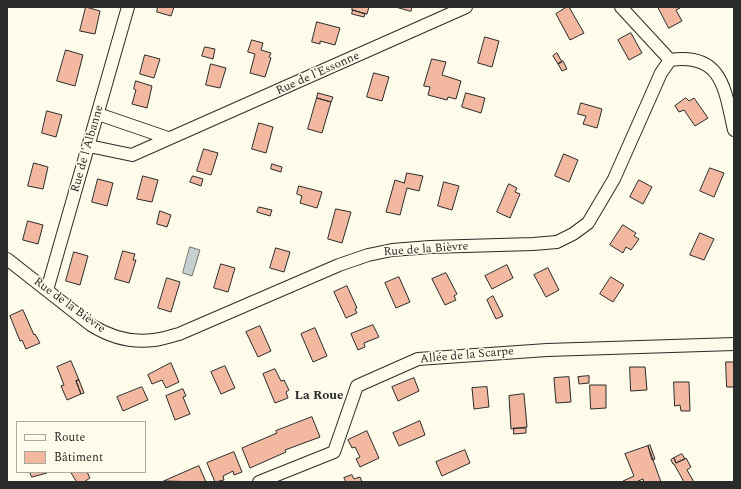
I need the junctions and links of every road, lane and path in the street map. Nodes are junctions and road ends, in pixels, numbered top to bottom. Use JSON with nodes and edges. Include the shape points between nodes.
{"nodes":[{"id":1,"x":128,"y":7,"type":"edge"},
{"id":2,"x":466,"y":7,"type":"edge"},
{"id":3,"x":621,"y":7,"type":"edge"},
{"id":4,"x":670,"y":60,"type":"junction"},
{"id":5,"x":98,"y":114,"type":"junction"},
{"id":6,"x":734,"y":130,"type":"edge"},
{"id":7,"x":168,"y":138,"type":"junction"},
{"id":8,"x":89,"y":146,"type":"junction"},
{"id":9,"x":7,"y":259,"type":"edge"},
{"id":10,"x":47,"y":290,"type":"junction"},
{"id":11,"x":734,"y":344,"type":"edge"},
{"id":12,"x":259,"y":482,"type":"edge"}],
"edges":[{"from":1,"to":5,"type":"street","name":"Rue de l'Albanne"},
{"from":2,"to":7,"type":"street","name":"Rue de l'Essonne"},
{"from":3,"to":4,"type":"street"},
{"from":4,"to":6,"type":"street","via":[[691,59],[713,68],[723,85]]},
{"from":4,"to":10,"type":"street","name":"Rue de la Bièvre","via":[[661,73],[614,179],[588,223],[557,242],[430,247],[368,255],[179,334],[155,340],[137,341],[104,333]]},
{"from":5,"to":7,"type":"street"},
{"from":5,"to":8,"type":"street","name":"Rue de l'Albanne"},
{"from":7,"to":8,"type":"street","name":"Rue de l'Essonne","via":[[132,155]]},
{"from":8,"to":10,"type":"street","name":"Rue de l'Albanne"},
{"from":9,"to":10,"type":"street","name":"Rue de la Bièvre"},
{"from":11,"to":12,"type":"street","name":"Allée de la Scarpe","via":[[547,350],[418,359],[357,386],[334,452]]}]}
